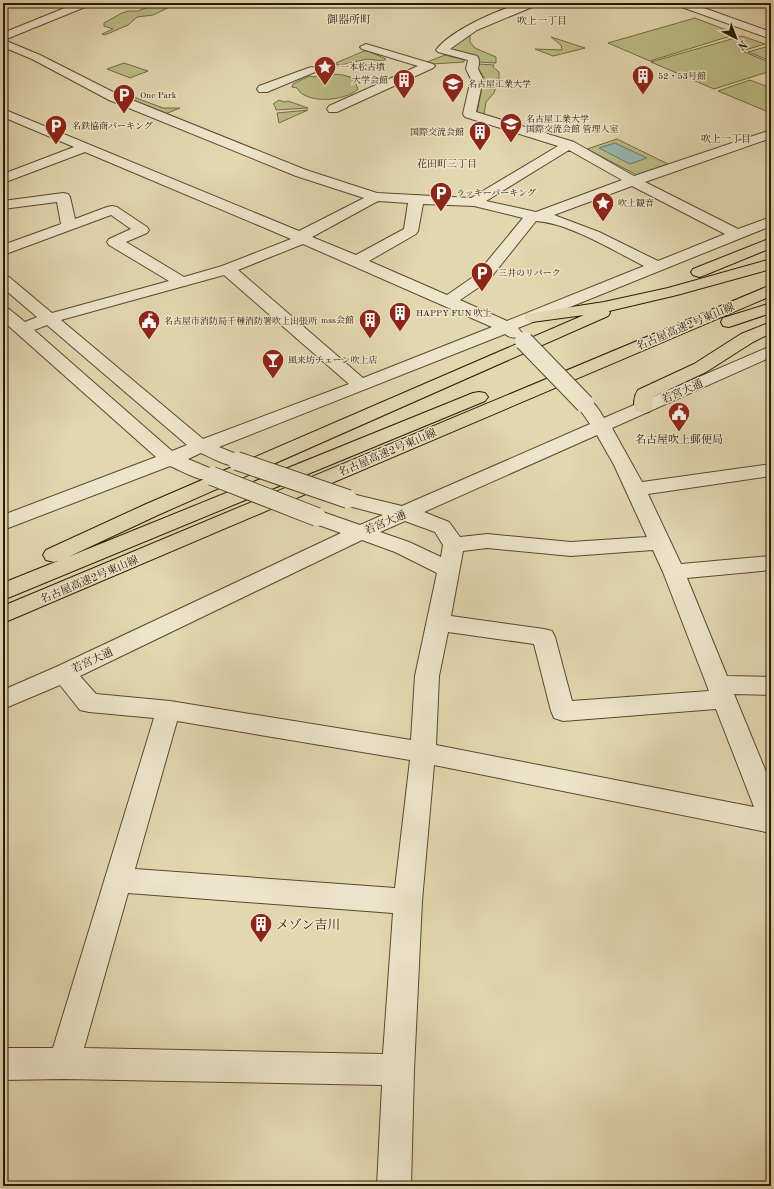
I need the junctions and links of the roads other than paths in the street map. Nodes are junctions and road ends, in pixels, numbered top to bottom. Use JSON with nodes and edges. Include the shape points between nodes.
{"nodes":[{"id":1,"x":86,"y":3,"type":"edge"},
{"id":2,"x":533,"y":3,"type":"edge"},
{"id":3,"x":680,"y":3,"type":"edge"},
{"id":4,"x":771,"y":36,"type":"edge"},
{"id":5,"x":3,"y":37,"type":"edge"},
{"id":6,"x":3,"y":43,"type":"edge"},
{"id":7,"x":366,"y":47,"type":"dead end"},
{"id":8,"x":311,"y":70,"type":"dead end"},
{"id":9,"x":263,"y":89,"type":"dead end"},
{"id":10,"x":333,"y":109,"type":"dead end"},
{"id":11,"x":5,"y":115,"type":"edge"},
{"id":12,"x":771,"y":134,"type":"edge"},
{"id":13,"x":569,"y":145,"type":"junction"},
{"id":14,"x":86,"y":147,"type":"junction"},
{"id":15,"x":3,"y":179,"type":"edge"},
{"id":16,"x":633,"y":181,"type":"junction"},
{"id":17,"x":376,"y":197,"type":"junction"},
{"id":18,"x":416,"y":200,"type":"junction"},
{"id":19,"x":474,"y":202,"type":"junction"},
{"id":20,"x":3,"y":205,"type":"edge"},
{"id":21,"x":536,"y":215,"type":"junction"},
{"id":22,"x":771,"y":221,"type":"edge"},
{"id":23,"x":69,"y":226,"type":"junction"},
{"id":24,"x":736,"y":234,"type":"junction"},
{"id":25,"x":300,"y":238,"type":"junction"},
{"id":26,"x":771,"y":243,"type":"edge"},
{"id":27,"x":3,"y":250,"type":"edge"},
{"id":28,"x":357,"y":261,"type":"junction"},
{"id":29,"x":771,"y":264,"type":"edge"},
{"id":30,"x":656,"y":266,"type":"junction"},
{"id":31,"x":227,"y":268,"type":"junction"},
{"id":32,"x":771,"y":275,"type":"edge"},
{"id":33,"x":3,"y":280,"type":"edge"},
{"id":34,"x":182,"y":282,"type":"junction"},
{"id":35,"x":771,"y":290,"type":"edge"},
{"id":36,"x":651,"y":291,"type":"dead end"},
{"id":37,"x":449,"y":301,"type":"junction"},
{"id":38,"x":771,"y":308,"type":"edge"},
{"id":39,"x":3,"y":312,"type":"edge"},
{"id":40,"x":602,"y":313,"type":"dead end"},
{"id":41,"x":532,"y":317,"type":"junction"},
{"id":42,"x":48,"y":319,"type":"junction"},
{"id":43,"x":508,"y":327,"type":"junction"},
{"id":44,"x":771,"y":327,"type":"edge"},
{"id":45,"x":22,"y":329,"type":"junction"},
{"id":46,"x":771,"y":351,"type":"edge"},
{"id":47,"x":361,"y":385,"type":"junction"},
{"id":48,"x":643,"y":408,"type":"junction"},
{"id":49,"x":603,"y":426,"type":"junction"},
{"id":50,"x":408,"y":443,"type":"junction"},
{"id":51,"x":200,"y":446,"type":"junction"},
{"id":52,"x":169,"y":458,"type":"junction"},
{"id":53,"x":771,"y":470,"type":"edge"},
{"id":54,"x":637,"y":489,"type":"junction"},
{"id":55,"x":404,"y":514,"type":"junction"},
{"id":56,"x":3,"y":522,"type":"edge"},
{"id":57,"x":359,"y":533,"type":"junction"},
{"id":58,"x":659,"y":543,"type":"junction"},
{"id":59,"x":451,"y":557,"type":"junction"},
{"id":60,"x":771,"y":563,"type":"edge"},
{"id":61,"x":674,"y":572,"type":"junction"},
{"id":62,"x":3,"y":579,"type":"edge"},
{"id":63,"x":3,"y":592,"type":"edge"},
{"id":64,"x":3,"y":615,"type":"edge"},
{"id":65,"x":438,"y":622,"type":"junction"},
{"id":66,"x":64,"y":673,"type":"junction"},
{"id":67,"x":771,"y":686,"type":"edge"},
{"id":68,"x":721,"y":692,"type":"junction"},
{"id":69,"x":3,"y":700,"type":"edge"},
{"id":70,"x":170,"y":710,"type":"junction"},
{"id":71,"x":422,"y":753,"type":"junction"},
{"id":72,"x":771,"y":817,"type":"edge"},
{"id":73,"x":771,"y":822,"type":"edge"},
{"id":74,"x":119,"y":880,"type":"junction"},
{"id":75,"x":408,"y":901,"type":"junction"},
{"id":76,"x":64,"y":1063,"type":"junction"},
{"id":77,"x":3,"y":1064,"type":"edge"},
{"id":78,"x":398,"y":1070,"type":"junction"},
{"id":79,"x":394,"y":1186,"type":"edge"}],
"edges":[{"from":1,"to":5,"type":"street"},
{"from":2,"to":13,"type":"street","via":[[469,29],[450,41],[442,50],[473,58],[472,68],[477,79],[469,114]]},
{"from":3,"to":4,"type":"street"},
{"from":6,"to":17,"type":"street","via":[[36,57],[113,98],[301,173]]},
{"from":7,"to":10,"type":"street","via":[[429,66]]},
{"from":8,"to":9,"type":"street"},
{"from":11,"to":14,"type":"street"},
{"from":12,"to":16,"type":"street"},
{"from":13,"to":16,"type":"street"},
{"from":13,"to":19,"type":"street"},
{"from":14,"to":15,"type":"street"},
{"from":14,"to":25,"type":"street"},
{"from":16,"to":21,"type":"street"},
{"from":16,"to":24,"type":"street"},
{"from":17,"to":18,"type":"street"},
{"from":17,"to":25,"type":"street"},
{"from":18,"to":19,"type":"street"},
{"from":18,"to":28,"type":"street","via":[[411,230]]},
{"from":19,"to":21,"type":"street"},
{"from":20,"to":23,"type":"street","via":[[63,197]]},
{"from":21,"to":30,"type":"street","via":[[569,225]]},
{"from":21,"to":37,"type":"street","via":[[482,278]]},
{"from":22,"to":24,"type":"street"},
{"from":23,"to":27,"type":"street"},
{"from":23,"to":34,"type":"street","via":[[112,210],[142,230],[114,242]]},
{"from":24,"to":30,"type":"street"},
{"from":25,"to":28,"type":"street"},
{"from":25,"to":31,"type":"street","via":[[297,242]]},
{"from":26,"to":36,"type":"highway"},
{"from":28,"to":37,"type":"street"},
{"from":29,"to":41,"type":"highway","via":[[604,307]]},
{"from":30,"to":41,"type":"street"},
{"from":31,"to":34,"type":"street"},
{"from":31,"to":47,"type":"street"},
{"from":32,"to":63,"type":"highway","name":"名古屋高速2号東山線"},
{"from":33,"to":42,"type":"street"},
{"from":34,"to":42,"type":"street"},
{"from":35,"to":50,"type":"highway","name":"名古屋高速2号東山線"},
{"from":37,"to":43,"type":"street"},
{"from":38,"to":50,"type":"highway","via":[[695,334]]},
{"from":39,"to":45,"type":"street"},
{"from":40,"to":62,"type":"highway","via":[[151,510]]},
{"from":41,"to":43,"type":"street"},
{"from":42,"to":45,"type":"street"},
{"from":42,"to":51,"type":"street"},
{"from":43,"to":47,"type":"street"},
{"from":43,"to":49,"type":"street","bridge":true,"via":[[586,404]]},
{"from":44,"to":48,"type":"highway","via":[[747,338],[700,368],[644,394]]},
{"from":45,"to":52,"type":"street"},
{"from":46,"to":48,"type":"street","name":"若宮大通"},
{"from":47,"to":51,"type":"street"},
{"from":48,"to":49,"type":"street","name":"若宮大通"},
{"from":49,"to":54,"type":"street"},
{"from":49,"to":55,"type":"street","name":"若宮大通"},
{"from":50,"to":64,"type":"highway","name":"名古屋高速2号東山線"},
{"from":51,"to":52,"type":"street"},
{"from":51,"to":55,"type":"street","bridge":true,"via":[[348,499]]},
{"from":52,"to":56,"type":"street"},
{"from":52,"to":57,"type":"street","bridge":true},
{"from":53,"to":54,"type":"street"},
{"from":54,"to":58,"type":"street"},
{"from":55,"to":57,"type":"street","name":"若宮大通"},
{"from":55,"to":59,"type":"street","via":[[442,527]]},
{"from":57,"to":59,"type":"street","via":[[402,547]]},
{"from":57,"to":66,"type":"street","name":"若宮大通"},
{"from":58,"to":59,"type":"street","via":[[571,549],[487,542]]},
{"from":58,"to":61,"type":"street"},
{"from":59,"to":65,"type":"street"},
{"from":60,"to":61,"type":"street"},
{"from":61,"to":68,"type":"street"},
{"from":65,"to":68,"type":"street","via":[[544,637],[564,711]]},
{"from":65,"to":71,"type":"street","via":[[428,676]]},
{"from":66,"to":69,"type":"street","name":"若宮大通"},
{"from":66,"to":70,"type":"street","via":[[89,703]]},
{"from":67,"to":68,"type":"street"},
{"from":68,"to":72,"type":"street"},
{"from":70,"to":71,"type":"street"},
{"from":70,"to":74,"type":"street"},
{"from":71,"to":73,"type":"street"},
{"from":71,"to":75,"type":"street"},
{"from":74,"to":75,"type":"street"},
{"from":74,"to":76,"type":"street"},
{"from":75,"to":78,"type":"street"},
{"from":76,"to":77,"type":"street"},
{"from":76,"to":78,"type":"street"},
{"from":78,"to":79,"type":"street"}]}
